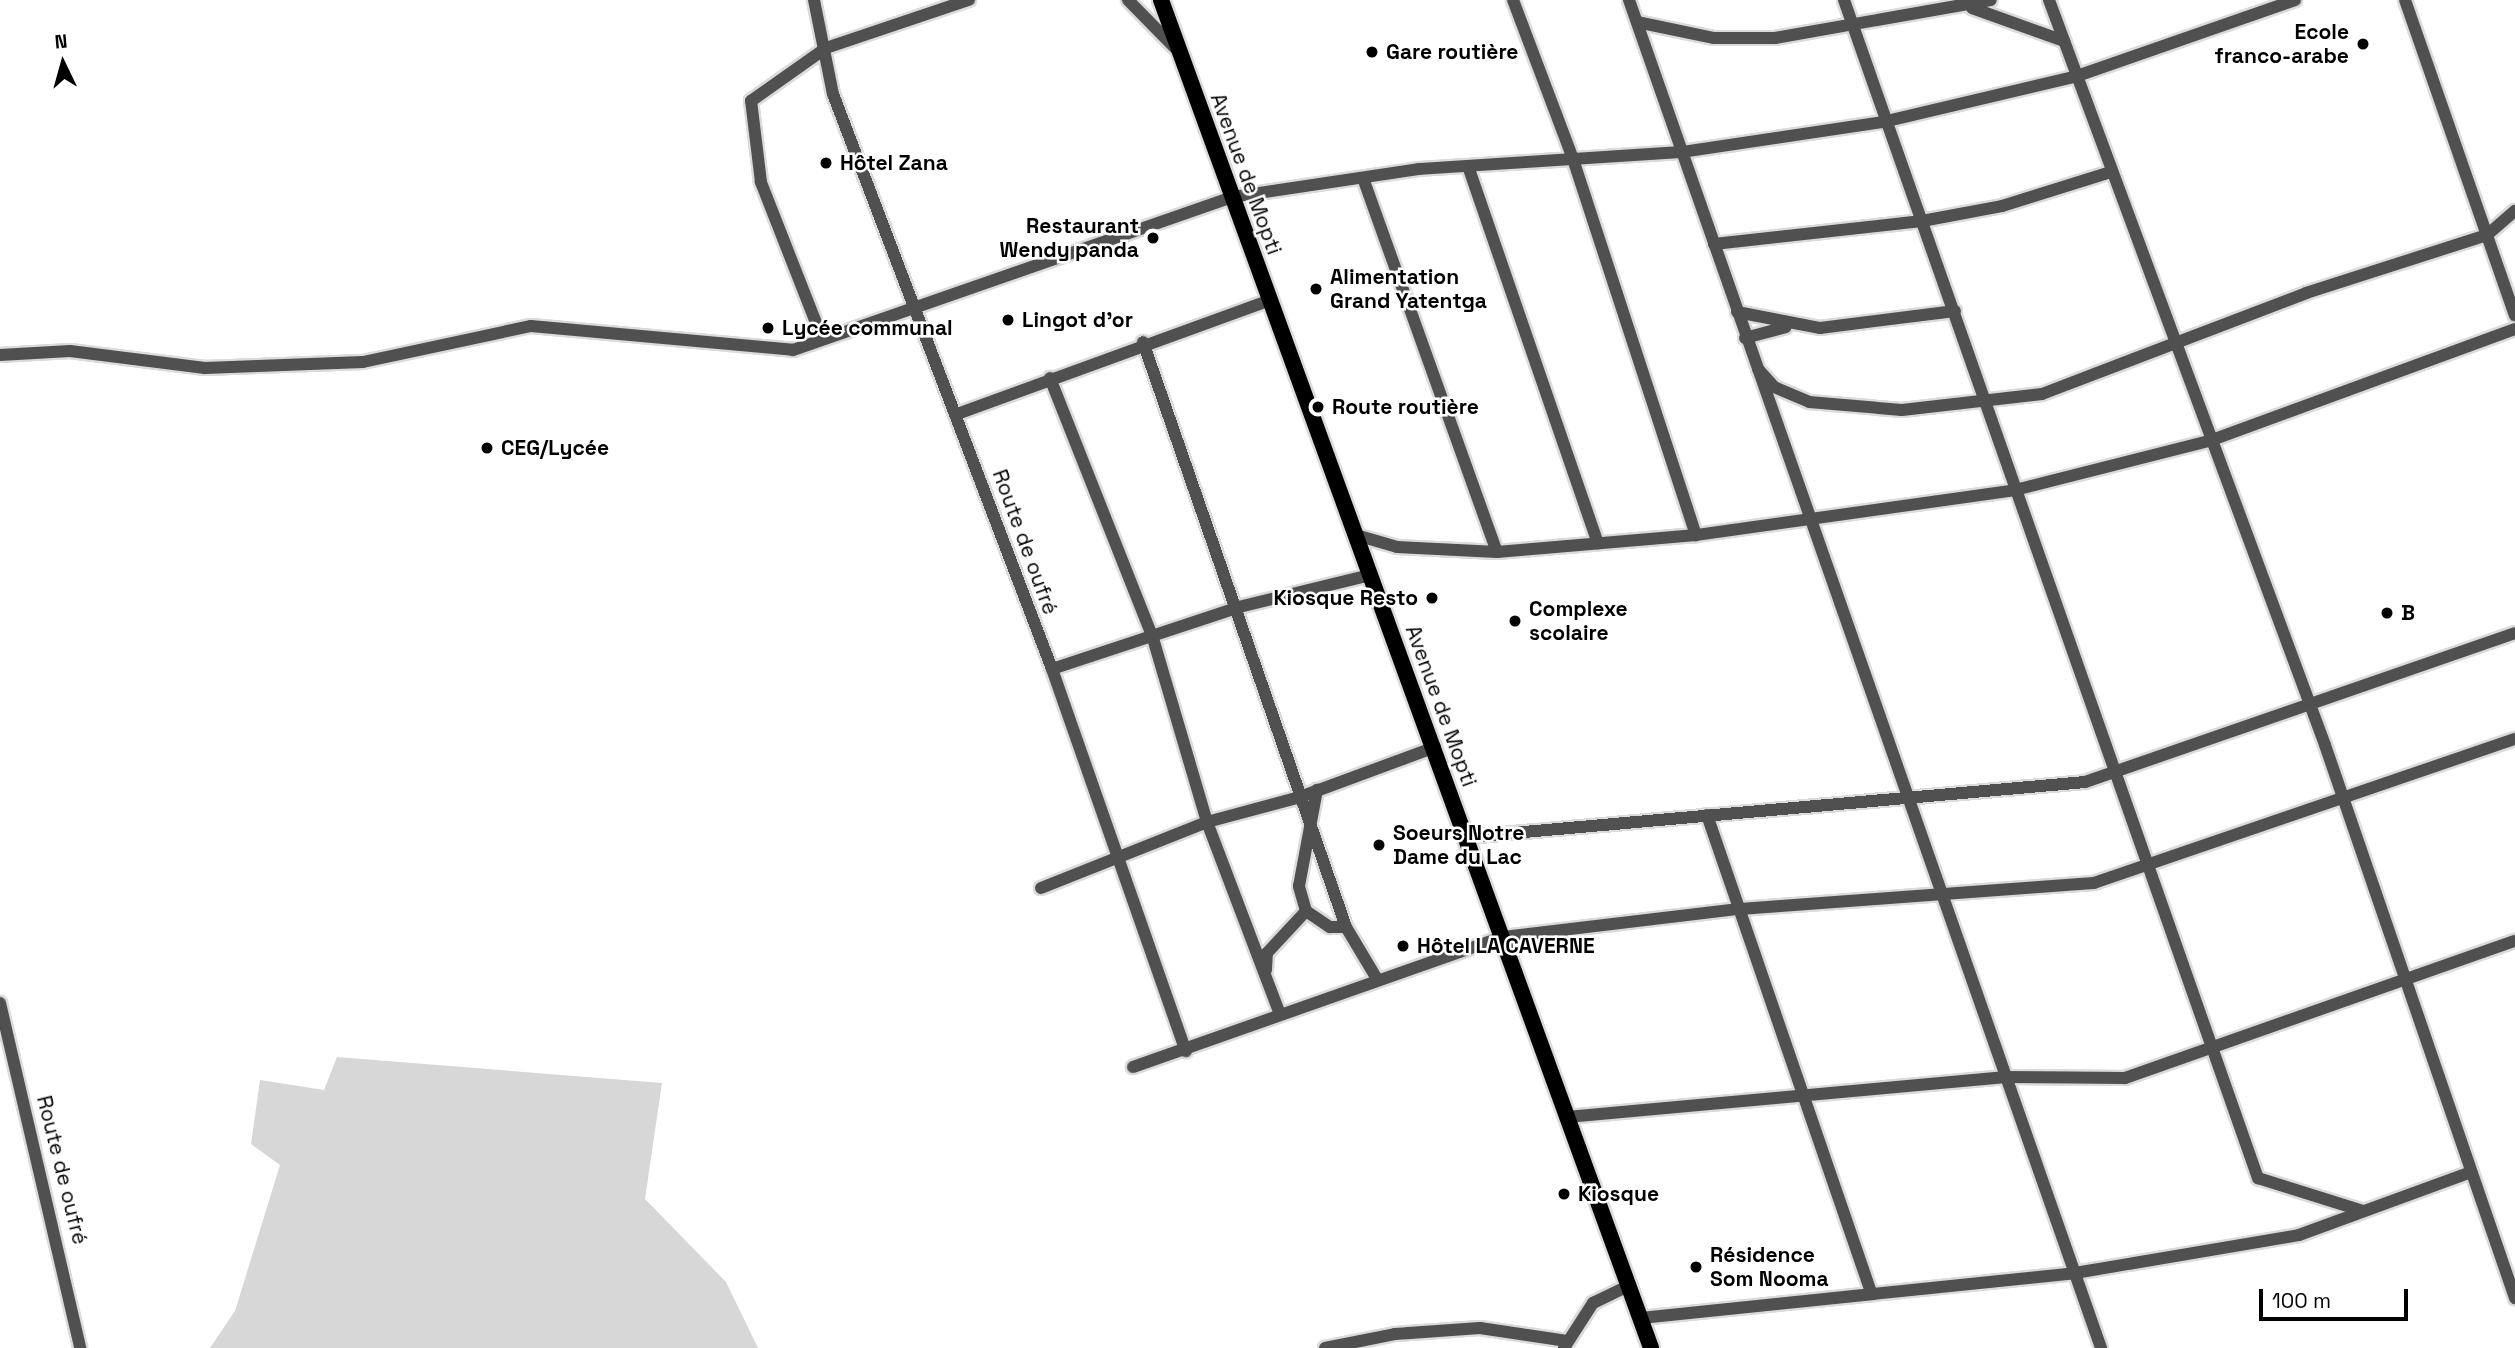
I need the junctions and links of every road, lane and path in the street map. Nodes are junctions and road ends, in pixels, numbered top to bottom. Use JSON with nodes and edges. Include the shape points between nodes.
{"nodes":[{"id":1,"x":814,"y":0,"type":"edge"},
{"id":2,"x":969,"y":0,"type":"edge"},
{"id":3,"x":1128,"y":0,"type":"edge"},
{"id":4,"x":1161,"y":0,"type":"edge"},
{"id":5,"x":1513,"y":0,"type":"edge"},
{"id":6,"x":1629,"y":0,"type":"edge"},
{"id":7,"x":1843,"y":0,"type":"edge"},
{"id":8,"x":1991,"y":0,"type":"edge"},
{"id":9,"x":2049,"y":0,"type":"edge"},
{"id":10,"x":2295,"y":0,"type":"edge"},
{"id":11,"x":2405,"y":0,"type":"edge"},
{"id":12,"x":1972,"y":8,"type":"junction"},
{"id":13,"x":1637,"y":22,"type":"junction"},
{"id":14,"x":1852,"y":27,"type":"junction"},
{"id":15,"x":2064,"y":41,"type":"junction"},
{"id":16,"x":826,"y":48,"type":"junction"},
{"id":17,"x":1181,"y":55,"type":"junction"},
{"id":18,"x":2077,"y":76,"type":"junction"},
{"id":19,"x":1883,"y":122,"type":"junction"},
{"id":20,"x":1682,"y":152,"type":"junction"},
{"id":21,"x":1573,"y":159,"type":"junction"},
{"id":22,"x":1468,"y":166,"type":"junction"},
{"id":23,"x":2111,"y":172,"type":"junction"},
{"id":24,"x":1363,"y":178,"type":"junction"},
{"id":25,"x":1232,"y":197,"type":"junction"},
{"id":26,"x":2515,"y":211,"type":"edge"},
{"id":27,"x":1922,"y":221,"type":"junction"},
{"id":28,"x":2487,"y":235,"type":"junction"},
{"id":29,"x":1714,"y":244,"type":"junction"},
{"id":30,"x":1270,"y":300,"type":"junction"},
{"id":31,"x":914,"y":305,"type":"junction"},
{"id":32,"x":1955,"y":311,"type":"junction"},
{"id":33,"x":1737,"y":312,"type":"junction"},
{"id":34,"x":2515,"y":315,"type":"edge"},
{"id":35,"x":1790,"y":326,"type":"junction"},
{"id":36,"x":2515,"y":329,"type":"edge"},
{"id":37,"x":822,"y":338,"type":"junction"},
{"id":38,"x":1745,"y":338,"type":"junction"},
{"id":39,"x":1143,"y":342,"type":"junction"},
{"id":40,"x":2174,"y":345,"type":"junction"},
{"id":41,"x":0,"y":355,"type":"edge"},
{"id":42,"x":1755,"y":366,"type":"junction"},
{"id":43,"x":1050,"y":378,"type":"junction"},
{"id":44,"x":1987,"y":404,"type":"junction"},
{"id":45,"x":957,"y":414,"type":"junction"},
{"id":46,"x":2209,"y":441,"type":"junction"},
{"id":47,"x":2015,"y":490,"type":"junction"},
{"id":48,"x":1806,"y":517,"type":"junction"},
{"id":49,"x":1356,"y":535,"type":"junction"},
{"id":50,"x":1696,"y":535,"type":"junction"},
{"id":51,"x":1598,"y":543,"type":"junction"},
{"id":52,"x":1497,"y":552,"type":"junction"},
{"id":53,"x":1370,"y":575,"type":"junction"},
{"id":54,"x":1239,"y":607,"type":"junction"},
{"id":55,"x":2515,"y":632,"type":"edge"},
{"id":56,"x":1152,"y":635,"type":"junction"},
{"id":57,"x":1052,"y":669,"type":"junction"},
{"id":58,"x":2310,"y":705,"type":"junction"},
{"id":59,"x":2515,"y":739,"type":"edge"},
{"id":60,"x":1435,"y":747,"type":"junction"},
{"id":61,"x":2116,"y":774,"type":"junction"},
{"id":62,"x":1317,"y":790,"type":"junction"},
{"id":63,"x":1300,"y":797,"type":"junction"},
{"id":64,"x":1907,"y":798,"type":"junction"},
{"id":65,"x":2344,"y":798,"type":"junction"},
{"id":66,"x":1707,"y":815,"type":"junction"},
{"id":67,"x":1207,"y":821,"type":"junction"},
{"id":68,"x":1309,"y":825,"type":"junction"},
{"id":69,"x":1468,"y":837,"type":"junction"},
{"id":70,"x":1119,"y":860,"type":"junction"},
{"id":71,"x":2149,"y":864,"type":"junction"},
{"id":72,"x":1041,"y":888,"type":"dead end"},
{"id":73,"x":1940,"y":892,"type":"junction"},
{"id":74,"x":1739,"y":909,"type":"junction"},
{"id":75,"x":1306,"y":911,"type":"junction"},
{"id":76,"x":1346,"y":927,"type":"junction"},
{"id":77,"x":1503,"y":937,"type":"junction"},
{"id":78,"x":2515,"y":941,"type":"edge"},
{"id":79,"x":1266,"y":977,"type":"junction"},
{"id":80,"x":2406,"y":978,"type":"junction"},
{"id":81,"x":1377,"y":979,"type":"junction"},
{"id":82,"x":0,"y":1003,"type":"edge"},
{"id":83,"x":1279,"y":1012,"type":"junction"},
{"id":84,"x":2216,"y":1048,"type":"junction"},
{"id":85,"x":1186,"y":1051,"type":"junction"},
{"id":86,"x":1133,"y":1067,"type":"dead end"},
{"id":87,"x":2006,"y":1077,"type":"junction"},
{"id":88,"x":1804,"y":1098,"type":"junction"},
{"id":89,"x":1567,"y":1117,"type":"junction"},
{"id":90,"x":2471,"y":1172,"type":"junction"},
{"id":91,"x":2363,"y":1211,"type":"junction"},
{"id":92,"x":2076,"y":1273,"type":"junction"},
{"id":93,"x":1630,"y":1285,"type":"junction"},
{"id":94,"x":1871,"y":1292,"type":"junction"},
{"id":95,"x":2515,"y":1298,"type":"edge"},
{"id":96,"x":1641,"y":1318,"type":"junction"},
{"id":97,"x":1565,"y":1345,"type":"edge"},
{"id":98,"x":80,"y":1348,"type":"edge"},
{"id":99,"x":1325,"y":1348,"type":"edge"},
{"id":100,"x":1651,"y":1348,"type":"edge"},
{"id":101,"x":2101,"y":1348,"type":"edge"}],
"edges":[{"from":1,"to":16,"type":"street","name":"Route de oufré"},
{"from":2,"to":16,"type":"street"},
{"from":3,"to":17,"type":"street"},
{"from":4,"to":17,"type":"main road","name":"Avenue de Mopti"},
{"from":5,"to":21,"type":"street"},
{"from":6,"to":13,"type":"street"},
{"from":7,"to":14,"type":"street"},
{"from":8,"to":12,"type":"street"},
{"from":9,"to":15,"type":"street"},
{"from":10,"to":18,"type":"street"},
{"from":11,"to":28,"type":"street"},
{"from":12,"to":14,"type":"street"},
{"from":12,"to":15,"type":"street"},
{"from":13,"to":14,"type":"street","via":[[1714,38],[1775,38]]},
{"from":13,"to":20,"type":"street"},
{"from":14,"to":19,"type":"street"},
{"from":15,"to":18,"type":"street"},
{"from":16,"to":31,"type":"street","name":"Route de oufré","via":[[833,94]]},
{"from":16,"to":37,"type":"street","via":[[751,101],[761,182]]},
{"from":17,"to":25,"type":"main road","name":"Avenue de Mopti"},
{"from":18,"to":19,"type":"street"},
{"from":18,"to":23,"type":"street"},
{"from":19,"to":20,"type":"street"},
{"from":19,"to":27,"type":"street"},
{"from":20,"to":21,"type":"street"},
{"from":20,"to":29,"type":"street"},
{"from":21,"to":22,"type":"street"},
{"from":21,"to":50,"type":"street"},
{"from":22,"to":24,"type":"street"},
{"from":22,"to":51,"type":"street"},
{"from":23,"to":27,"type":"street","via":[[2002,206]]},
{"from":23,"to":40,"type":"street"},
{"from":24,"to":25,"type":"street"},
{"from":24,"to":52,"type":"street"},
{"from":25,"to":30,"type":"main road","name":"Avenue de Mopti"},
{"from":25,"to":31,"type":"street"},
{"from":26,"to":28,"type":"street"},
{"from":27,"to":29,"type":"street"},
{"from":27,"to":32,"type":"street"},
{"from":28,"to":34,"type":"street"},
{"from":28,"to":40,"type":"street","via":[[2318,289]]},
{"from":29,"to":33,"type":"street"},
{"from":30,"to":39,"type":"street"},
{"from":30,"to":49,"type":"main road","name":"Avenue de Mopti"},
{"from":31,"to":37,"type":"street"},
{"from":31,"to":45,"type":"street","name":"Route de oufré"},
{"from":32,"to":35,"type":"street"},
{"from":32,"to":44,"type":"street"},
{"from":33,"to":35,"type":"street"},
{"from":33,"to":38,"type":"street"},
{"from":35,"to":38,"type":"street"},
{"from":36,"to":46,"type":"street"},
{"from":37,"to":41,"type":"street","via":[[793,350],[531,326],[363,362],[205,368],[70,351]]},
{"from":38,"to":42,"type":"street"},
{"from":39,"to":43,"type":"street"},
{"from":39,"to":54,"type":"street"},
{"from":40,"to":44,"type":"street","via":[[2109,373]]},
{"from":40,"to":46,"type":"street"},
{"from":42,"to":44,"type":"street","via":[[1774,387],[1809,402],[1902,410]]},
{"from":42,"to":48,"type":"street"},
{"from":43,"to":45,"type":"street"},
{"from":43,"to":56,"type":"street"},
{"from":44,"to":47,"type":"street"},
{"from":45,"to":57,"type":"street","name":"Route de oufré"},
{"from":46,"to":47,"type":"street"},
{"from":46,"to":58,"type":"street"},
{"from":47,"to":48,"type":"street"},
{"from":47,"to":61,"type":"street"},
{"from":48,"to":50,"type":"street"},
{"from":48,"to":64,"type":"street"},
{"from":49,"to":52,"type":"street","via":[[1397,547]]},
{"from":49,"to":53,"type":"main road","name":"Avenue de Mopti"},
{"from":50,"to":51,"type":"street"},
{"from":51,"to":52,"type":"street"},
{"from":53,"to":54,"type":"street"},
{"from":53,"to":60,"type":"main road","name":"Avenue de Mopti"},
{"from":54,"to":56,"type":"street"},
{"from":54,"to":63,"type":"street"},
{"from":55,"to":58,"type":"street"},
{"from":56,"to":57,"type":"street"},
{"from":56,"to":67,"type":"street"},
{"from":57,"to":70,"type":"street","name":"Route de oufré"},
{"from":58,"to":61,"type":"street"},
{"from":58,"to":65,"type":"street"},
{"from":59,"to":65,"type":"street"},
{"from":60,"to":62,"type":"street"},
{"from":60,"to":69,"type":"main road","name":"Avenue de Mopti"},
{"from":61,"to":64,"type":"street"},
{"from":61,"to":71,"type":"street"},
{"from":62,"to":63,"type":"street"},
{"from":62,"to":68,"type":"street"},
{"from":63,"to":67,"type":"street"},
{"from":63,"to":68,"type":"street"},
{"from":64,"to":66,"type":"street"},
{"from":64,"to":73,"type":"street"},
{"from":65,"to":71,"type":"street"},
{"from":65,"to":80,"type":"street"},
{"from":66,"to":69,"type":"street"},
{"from":66,"to":74,"type":"street"},
{"from":67,"to":70,"type":"street"},
{"from":67,"to":79,"type":"street"},
{"from":68,"to":75,"type":"street","via":[[1299,886]]},
{"from":68,"to":76,"type":"street"},
{"from":69,"to":77,"type":"main road","name":"Avenue de Mopti"},
{"from":70,"to":72,"type":"street"},
{"from":70,"to":85,"type":"street","name":"Route de oufré"},
{"from":71,"to":73,"type":"street","via":[[2094,883]]},
{"from":71,"to":84,"type":"street"},
{"from":73,"to":74,"type":"street"},
{"from":73,"to":87,"type":"street"},
{"from":74,"to":77,"type":"street"},
{"from":74,"to":88,"type":"street"},
{"from":75,"to":76,"type":"street","via":[[1330,927]]},
{"from":75,"to":79,"type":"street","via":[[1267,953]]},
{"from":76,"to":81,"type":"street"},
{"from":77,"to":81,"type":"street"},
{"from":77,"to":89,"type":"main road","name":"Avenue de Mopti"},
{"from":78,"to":80,"type":"street"},
{"from":79,"to":83,"type":"street"},
{"from":80,"to":84,"type":"street"},
{"from":80,"to":90,"type":"street"},
{"from":81,"to":83,"type":"street"},
{"from":82,"to":98,"type":"street","name":"Route de oufré"},
{"from":83,"to":85,"type":"street"},
{"from":84,"to":87,"type":"street","via":[[2125,1077]]},
{"from":84,"to":91,"type":"street","via":[[2258,1178]]},
{"from":85,"to":86,"type":"street"},
{"from":87,"to":88,"type":"street"},
{"from":87,"to":92,"type":"street"},
{"from":88,"to":89,"type":"street"},
{"from":88,"to":94,"type":"street"},
{"from":89,"to":93,"type":"main road","name":"Avenue de Mopti"},
{"from":90,"to":91,"type":"street"},
{"from":90,"to":95,"type":"street"},
{"from":91,"to":92,"type":"street","via":[[2299,1235]]},
{"from":92,"to":94,"type":"street"},
{"from":92,"to":101,"type":"street"},
{"from":93,"to":96,"type":"main road","name":"Avenue de Mopti"},
{"from":93,"to":97,"type":"street","via":[[1593,1303]]},
{"from":94,"to":96,"type":"street"},
{"from":96,"to":100,"type":"main road","name":"Avenue de Mopti"},
{"from":97,"to":99,"type":"street","via":[[1480,1328],[1395,1334]]}]}
